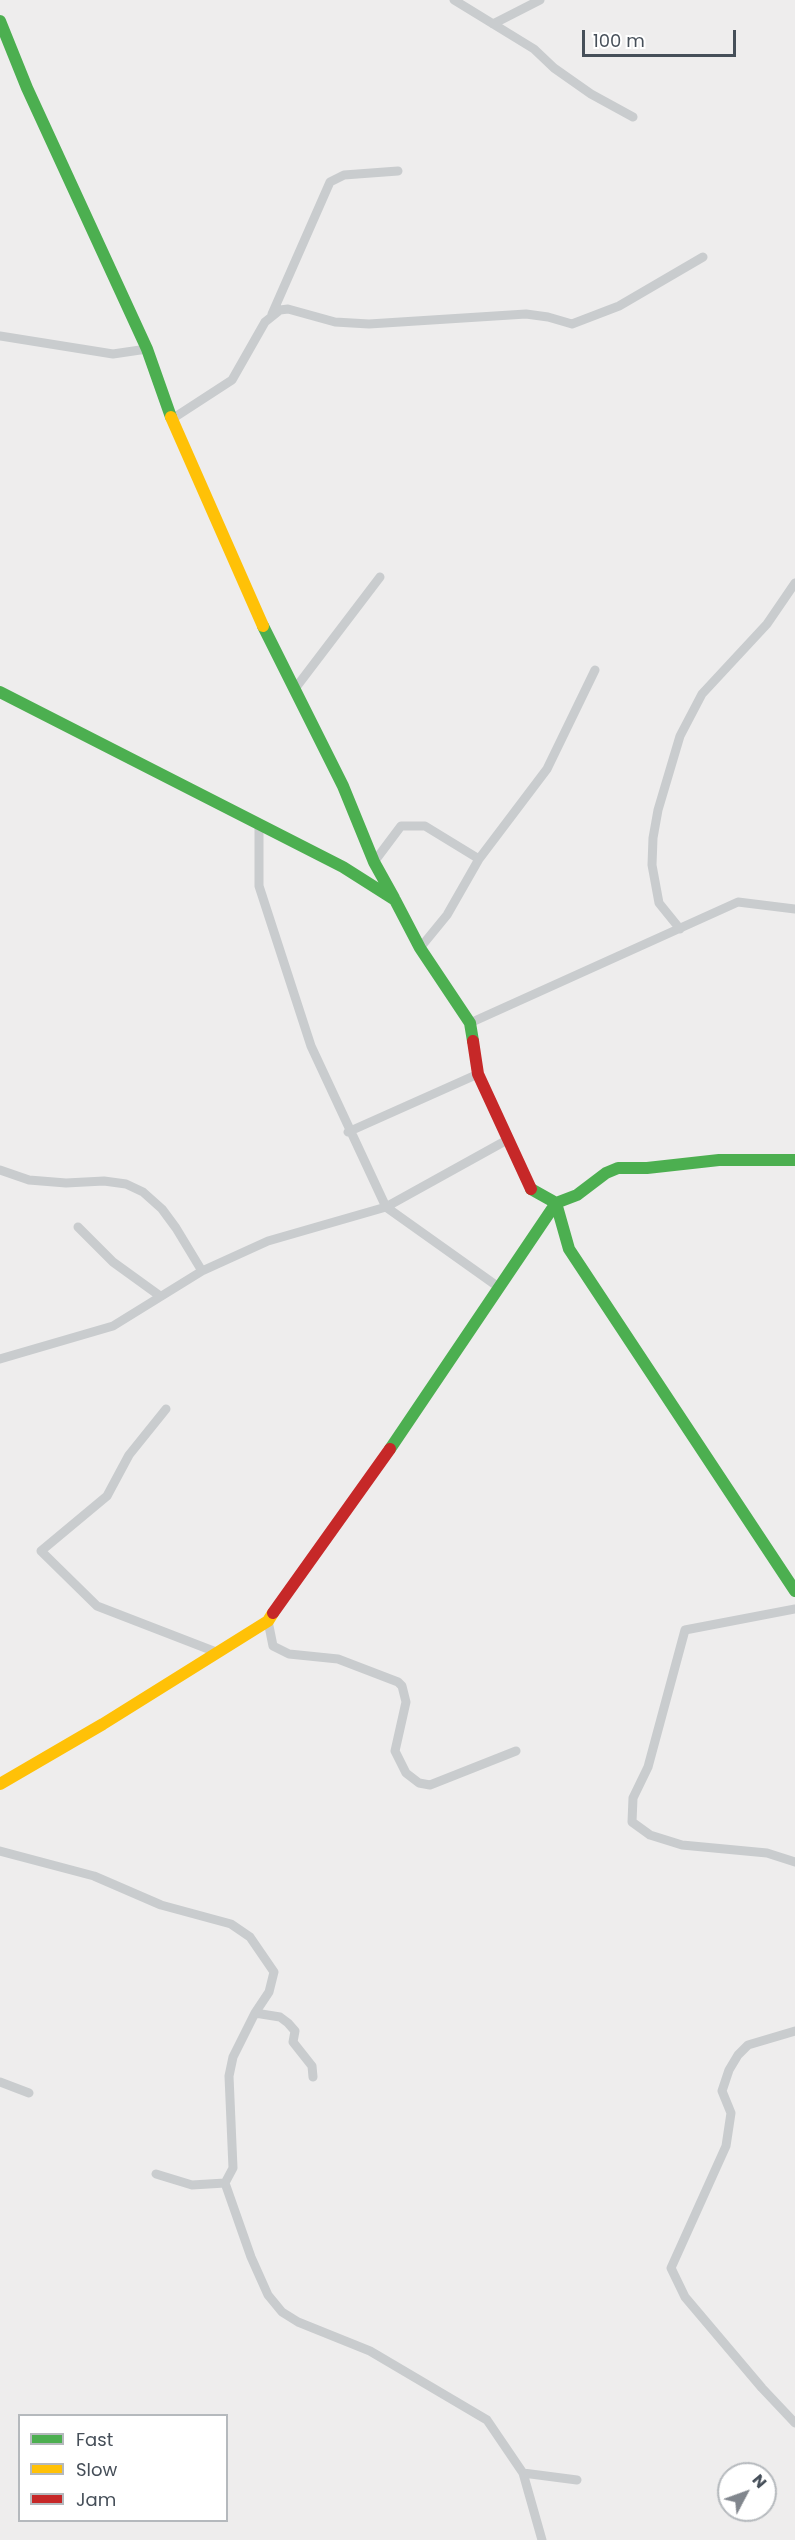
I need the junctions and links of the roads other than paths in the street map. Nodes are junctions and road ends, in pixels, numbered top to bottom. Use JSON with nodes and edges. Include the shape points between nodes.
{"nodes":[{"id":1,"x":454,"y":0,"type":"edge"},
{"id":2,"x":540,"y":0,"type":"edge"},
{"id":3,"x":0,"y":21,"type":"edge"},
{"id":4,"x":493,"y":24,"type":"junction"},
{"id":5,"x":633,"y":117,"type":"dead end"},
{"id":6,"x":398,"y":171,"type":"dead end"},
{"id":7,"x":704,"y":257,"type":"dead end"},
{"id":8,"x":272,"y":314,"type":"junction"},
{"id":9,"x":0,"y":336,"type":"edge"},
{"id":10,"x":147,"y":349,"type":"junction"},
{"id":11,"x":172,"y":419,"type":"junction"},
{"id":12,"x":380,"y":577,"type":"dead end"},
{"id":13,"x":795,"y":582,"type":"edge"},
{"id":14,"x":595,"y":670,"type":"dead end"},
{"id":15,"x":294,"y":690,"type":"junction"},
{"id":16,"x":0,"y":692,"type":"edge"},
{"id":17,"x":259,"y":823,"type":"junction"},
{"id":18,"x":479,"y":859,"type":"junction"},
{"id":19,"x":374,"y":862,"type":"junction"},
{"id":20,"x":395,"y":900,"type":"junction"},
{"id":21,"x":795,"y":909,"type":"edge"},
{"id":22,"x":680,"y":928,"type":"junction"},
{"id":23,"x":420,"y":948,"type":"junction"},
{"id":24,"x":470,"y":1023,"type":"junction"},
{"id":25,"x":478,"y":1074,"type":"junction"},
{"id":26,"x":348,"y":1132,"type":"junction"},
{"id":27,"x":507,"y":1140,"type":"junction"},
{"id":28,"x":795,"y":1160,"type":"edge"},
{"id":29,"x":0,"y":1170,"type":"edge"},
{"id":30,"x":556,"y":1203,"type":"junction"},
{"id":31,"x":386,"y":1208,"type":"junction"},
{"id":32,"x":78,"y":1227,"type":"dead end"},
{"id":33,"x":202,"y":1271,"type":"junction"},
{"id":34,"x":497,"y":1286,"type":"junction"},
{"id":35,"x":160,"y":1296,"type":"junction"},
{"id":36,"x":0,"y":1359,"type":"edge"},
{"id":37,"x":166,"y":1408,"type":"dead end"},
{"id":38,"x":795,"y":1591,"type":"edge"},
{"id":39,"x":795,"y":1609,"type":"edge"},
{"id":40,"x":268,"y":1621,"type":"junction"},
{"id":41,"x":216,"y":1652,"type":"junction"},
{"id":42,"x":516,"y":1751,"type":"dead end"},
{"id":43,"x":0,"y":1784,"type":"edge"},
{"id":44,"x":0,"y":1851,"type":"edge"},
{"id":45,"x":795,"y":1862,"type":"edge"},
{"id":46,"x":255,"y":2013,"type":"junction"},
{"id":47,"x":795,"y":2031,"type":"edge"},
{"id":48,"x":314,"y":2077,"type":"dead end"},
{"id":49,"x":0,"y":2082,"type":"edge"},
{"id":50,"x":29,"y":2093,"type":"dead end"},
{"id":51,"x":156,"y":2174,"type":"dead end"},
{"id":52,"x":225,"y":2183,"type":"junction"},
{"id":53,"x":795,"y":2423,"type":"edge"},
{"id":54,"x":523,"y":2473,"type":"junction"},
{"id":55,"x":577,"y":2480,"type":"dead end"},
{"id":56,"x":542,"y":2540,"type":"edge"}],
"edges":[{"from":1,"to":4,"type":"street"},
{"from":2,"to":4,"type":"street"},
{"from":3,"to":10,"type":"street"},
{"from":4,"to":5,"type":"street","via":[[534,49],[591,93]]},
{"from":6,"to":8,"type":"street","via":[[344,175],[330,182]]},
{"from":7,"to":8,"type":"street","via":[[619,306],[572,324],[526,314],[379,324],[335,322],[288,309]]},
{"from":8,"to":11,"type":"street","via":[[232,380]]},
{"from":9,"to":10,"type":"street","via":[[113,354]]},
{"from":10,"to":11,"type":"street"},
{"from":11,"to":15,"type":"street"},
{"from":12,"to":15,"type":"street"},
{"from":13,"to":22,"type":"street","via":[[767,624],[702,694],[678,744],[658,810],[652,865],[659,903]]},
{"from":14,"to":18,"type":"street","via":[[547,769]]},
{"from":15,"to":19,"type":"street","via":[[343,786]]},
{"from":16,"to":17,"type":"street"},
{"from":17,"to":20,"type":"street","via":[[343,867]]},
{"from":17,"to":26,"type":"street","via":[[259,886],[311,1046]]},
{"from":18,"to":19,"type":"street","via":[[425,826],[401,826]]},
{"from":18,"to":23,"type":"street","via":[[447,915]]},
{"from":19,"to":20,"type":"street"},
{"from":20,"to":23,"type":"street"},
{"from":21,"to":22,"type":"street","via":[[738,902]]},
{"from":22,"to":24,"type":"street"},
{"from":23,"to":24,"type":"street"},
{"from":24,"to":25,"type":"street"},
{"from":25,"to":26,"type":"street"},
{"from":25,"to":27,"type":"street"},
{"from":26,"to":31,"type":"street"},
{"from":27,"to":30,"type":"street","via":[[532,1192]]},
{"from":27,"to":31,"type":"street"},
{"from":28,"to":30,"type":"street","via":[[719,1160],[618,1168],[577,1195]]},
{"from":29,"to":33,"type":"street","via":[[29,1180],[126,1184],[162,1209]]},
{"from":30,"to":34,"type":"street"},
{"from":30,"to":38,"type":"street","via":[[569,1249]]},
{"from":31,"to":33,"type":"street","via":[[268,1241]]},
{"from":31,"to":34,"type":"street"},
{"from":32,"to":35,"type":"street","via":[[113,1262]]},
{"from":33,"to":35,"type":"street"},
{"from":34,"to":40,"type":"street","via":[[383,1459]]},
{"from":35,"to":36,"type":"street","via":[[113,1326]]},
{"from":37,"to":41,"type":"street","via":[[129,1455],[106,1496],[40,1551],[97,1606]]},
{"from":39,"to":45,"type":"street","via":[[685,1630],[648,1767],[633,1798],[632,1822],[650,1835],[682,1845],[767,1853]]},
{"from":40,"to":41,"type":"street"},
{"from":40,"to":42,"type":"street","via":[[273,1647],[289,1654],[338,1659],[402,1686],[406,1702],[394,1751],[406,1773],[419,1783],[430,1785]]},
{"from":41,"to":43,"type":"street"},
{"from":44,"to":46,"type":"street","via":[[94,1876],[161,1905],[231,1924],[250,1937],[274,1972],[269,1992]]},
{"from":46,"to":48,"type":"street","via":[[288,2023],[295,2031],[293,2042],[312,2066]]},
{"from":46,"to":52,"type":"street","via":[[233,2057],[229,2076],[233,2168]]},
{"from":47,"to":53,"type":"street","via":[[748,2045],[729,2070],[722,2091],[731,2113],[726,2146],[671,2268],[685,2297]]},
{"from":49,"to":50,"type":"street"},
{"from":51,"to":52,"type":"street","via":[[192,2185]]},
{"from":52,"to":54,"type":"street","via":[[251,2257],[268,2295],[282,2312],[370,2351],[487,2420]]},
{"from":54,"to":55,"type":"street"},
{"from":54,"to":56,"type":"street"}]}
